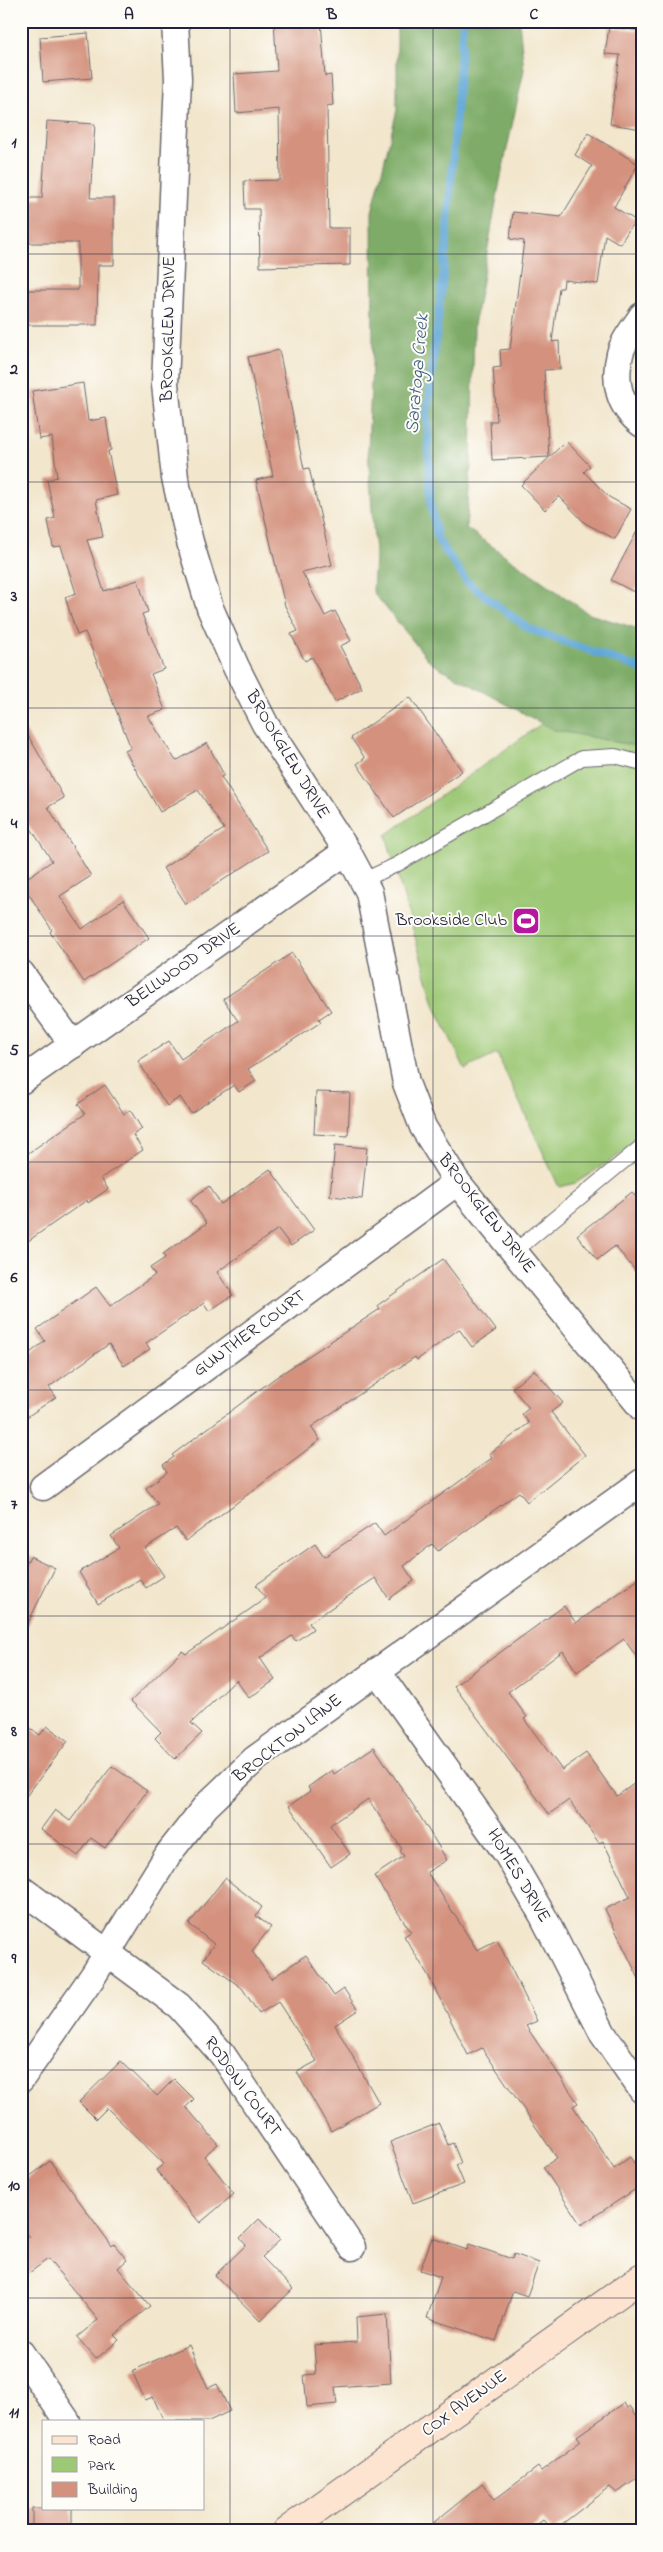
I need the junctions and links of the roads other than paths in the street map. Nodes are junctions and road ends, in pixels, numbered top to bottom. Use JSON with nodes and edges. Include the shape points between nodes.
{"nodes":[{"id":1,"x":175,"y":21,"type":"edge"},
{"id":2,"x":642,"y":316,"type":"edge"},
{"id":3,"x":642,"y":424,"type":"edge"},
{"id":4,"x":642,"y":763,"type":"edge"},
{"id":5,"x":347,"y":851,"type":"junction"},
{"id":6,"x":364,"y":880,"type":"junction"},
{"id":7,"x":21,"y":973,"type":"edge"},
{"id":8,"x":72,"y":1045,"type":"junction"},
{"id":9,"x":21,"y":1081,"type":"edge"},
{"id":10,"x":642,"y":1146,"type":"edge"},
{"id":11,"x":457,"y":1182,"type":"junction"},
{"id":12,"x":514,"y":1252,"type":"junction"},
{"id":13,"x":642,"y":1408,"type":"edge"},
{"id":14,"x":642,"y":1482,"type":"edge"},
{"id":15,"x":43,"y":1487,"type":"dead end"},
{"id":16,"x":377,"y":1672,"type":"junction"},
{"id":17,"x":21,"y":1889,"type":"edge"},
{"id":18,"x":106,"y":1951,"type":"junction"},
{"id":19,"x":21,"y":2079,"type":"edge"},
{"id":20,"x":642,"y":2090,"type":"edge"},
{"id":21,"x":352,"y":2247,"type":"dead end"},
{"id":22,"x":642,"y":2277,"type":"edge"},
{"id":23,"x":21,"y":2353,"type":"edge"},
{"id":24,"x":66,"y":2420,"type":"edge"},
{"id":25,"x":287,"y":2531,"type":"edge"}],
"edges":[{"from":1,"to":5,"type":"street","name":"BROOKGLEN DRIVE","via":[[178,79],[165,384],[175,478],[210,608],[236,667],[265,724]]},
{"from":2,"to":3,"type":"street","via":[[620,352],[616,388],[630,415]]},
{"from":4,"to":6,"type":"lane","via":[[615,756],[582,758],[398,864]]},
{"from":5,"to":6,"type":"street","name":"BROOKGLEN DRIVE"},
{"from":5,"to":8,"type":"street","name":"BELLWOOD DRIVE"},
{"from":6,"to":11,"type":"street","name":"BROOKGLEN DRIVE","via":[[380,940],[406,1083],[423,1127]]},
{"from":7,"to":8,"type":"street"},
{"from":8,"to":9,"type":"street","name":"BELLWOOD DRIVE"},
{"from":10,"to":12,"type":"lane"},
{"from":11,"to":12,"type":"street","name":"BROOKGLEN DRIVE"},
{"from":11,"to":15,"type":"street","name":"GUNTHER COURT"},
{"from":12,"to":13,"type":"street","name":"BROOKGLEN DRIVE"},
{"from":14,"to":16,"type":"street","name":"BROCKTON LANE"},
{"from":16,"to":18,"type":"street","name":"BROCKTON LANE","via":[[255,1759],[206,1806],[169,1853]]},
{"from":16,"to":20,"type":"street","name":"HOMES DRIVE","via":[[507,1854],[543,1916],[603,2034]]},
{"from":17,"to":18,"type":"street","name":"RODONI COURT"},
{"from":18,"to":19,"type":"street","name":"BROCKTON LANE","via":[[93,1976]]},
{"from":18,"to":21,"type":"street","name":"RODONI COURT","via":[[179,2006],[222,2054]]},
{"from":22,"to":25,"type":"main road","name":"COX AVENUE"},
{"from":23,"to":24,"type":"street"}]}
